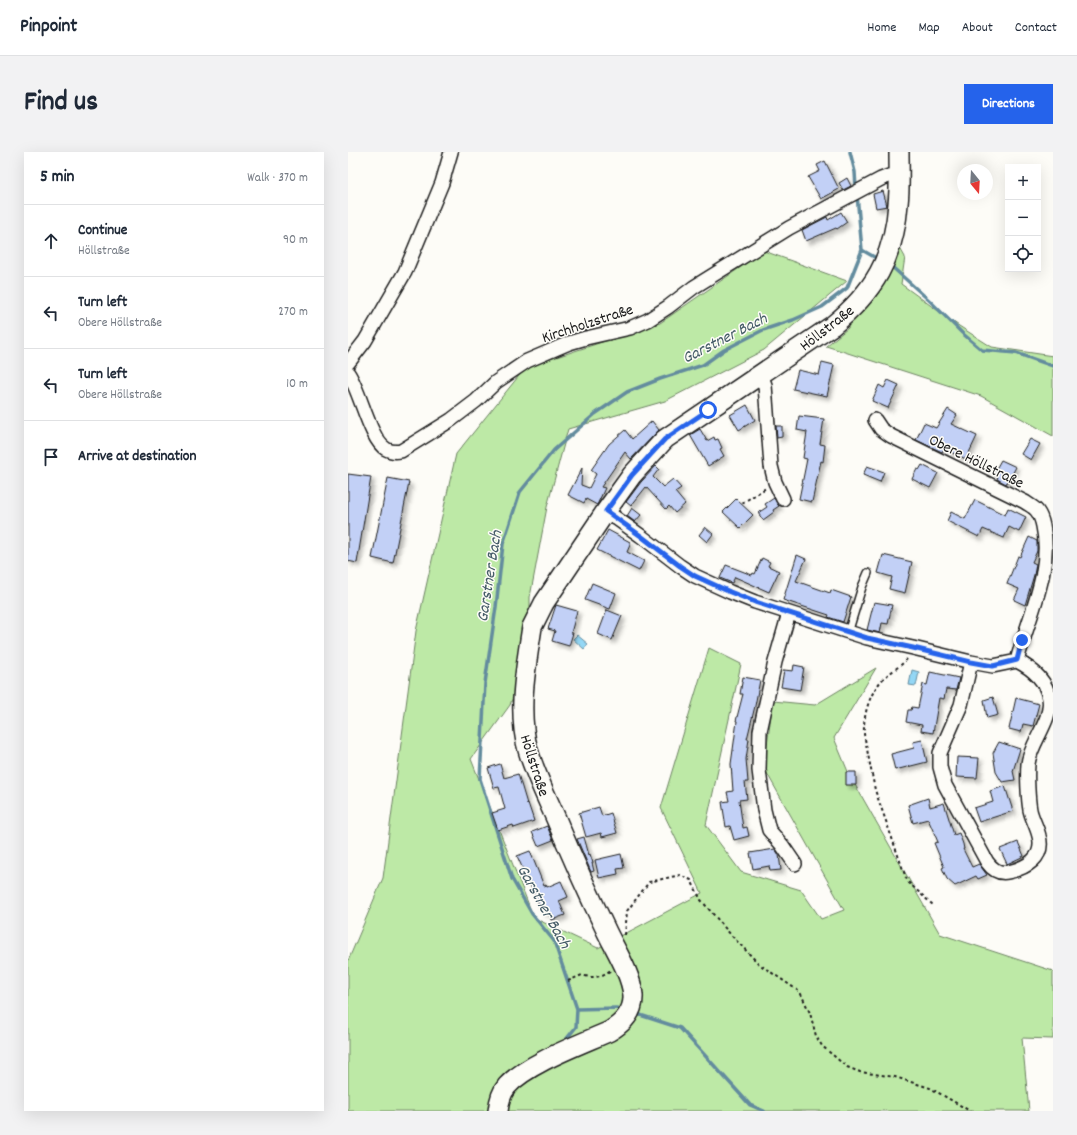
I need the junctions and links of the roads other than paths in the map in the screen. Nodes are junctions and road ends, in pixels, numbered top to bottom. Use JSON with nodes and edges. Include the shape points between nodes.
{"nodes":[{"id":1,"x":451,"y":152,"type":"edge"},
{"id":2,"x":899,"y":152,"type":"edge"},
{"id":3,"x":898,"y":175,"type":"junction"},
{"id":4,"x":348,"y":363,"type":"edge"},
{"id":5,"x":348,"y":373,"type":"edge"},
{"id":6,"x":761,"y":374,"type":"junction"},
{"id":7,"x":875,"y":420,"type":"dead end"},
{"id":8,"x":783,"y":499,"type":"dead end"},
{"id":9,"x":606,"y":511,"type":"junction"},
{"id":10,"x":868,"y":573,"type":"dead end"},
{"id":11,"x":789,"y":613,"type":"junction"},
{"id":12,"x":848,"y":633,"type":"junction"},
{"id":13,"x":1017,"y":660,"type":"junction"},
{"id":14,"x":971,"y":662,"type":"junction"},
{"id":15,"x":795,"y":864,"type":"dead end"},
{"id":16,"x":498,"y":1111,"type":"edge"}],
"edges":[{"from":1,"to":4,"type":"street","via":[[442,183],[406,272],[365,341]]},
{"from":2,"to":3,"type":"street","name":"Höllstraße"},
{"from":3,"to":5,"type":"street","name":"Kirchholzstraße","via":[[889,176],[870,185],[789,228],[694,287],[648,320],[630,328],[569,343],[527,361],[496,382],[451,420],[401,450],[390,451],[380,444]]},
{"from":3,"to":6,"type":"street","name":"Höllstraße","via":[[898,203],[893,242],[888,257],[869,288],[857,304],[832,326]]},
{"from":6,"to":8,"type":"street","via":[[765,385],[771,466]]},
{"from":6,"to":9,"type":"street","name":"Höllstraße","via":[[665,439],[632,475]]},
{"from":7,"to":13,"type":"street","name":"Obere Höllstraße","via":[[881,429],[891,436],[1025,502],[1039,515],[1045,532],[1046,566]]},
{"from":9,"to":11,"type":"street","via":[[695,576],[730,592]]},
{"from":9,"to":16,"type":"street","name":"Höllstraße","via":[[544,603],[532,627],[523,718],[528,751],[536,773],[588,892],[628,975],[633,997],[625,1019],[618,1026],[528,1069],[515,1078],[500,1098]]},
{"from":10,"to":12,"type":"lane"},
{"from":11,"to":12,"type":"street"},
{"from":11,"to":15,"type":"street","via":[[760,731],[759,770],[769,830]]},
{"from":12,"to":14,"type":"street"},
{"from":13,"to":14,"type":"street","via":[[993,666]]},
{"from":13,"to":14,"type":"street","via":[[1028,666],[1040,678],[1048,694],[1050,706],[1028,764],[1030,809],[1041,848],[1030,863],[1004,872],[994,870],[987,862],[945,784],[940,767],[940,753],[961,705]]}]}
